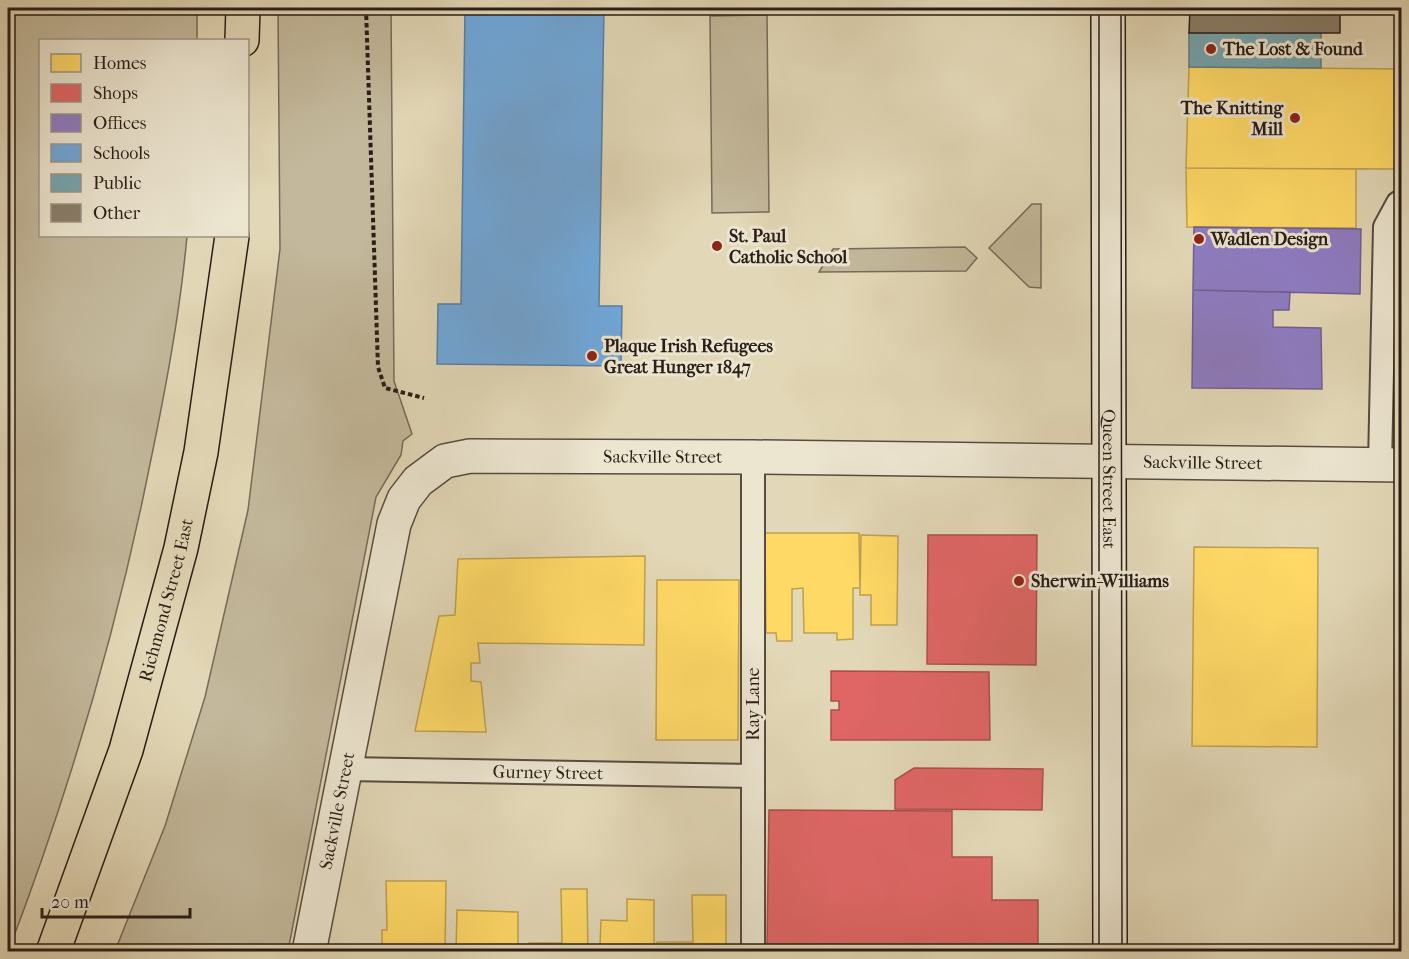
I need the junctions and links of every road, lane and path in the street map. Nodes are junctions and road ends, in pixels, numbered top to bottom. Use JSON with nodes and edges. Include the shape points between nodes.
{"nodes":[{"id":1,"x":243,"y":8,"type":"edge"},
{"id":2,"x":366,"y":8,"type":"edge"},
{"id":3,"x":1108,"y":8,"type":"edge"},
{"id":4,"x":242,"y":39,"type":"edge"},
{"id":5,"x":1401,"y":201,"type":"edge"},
{"id":6,"x":232,"y":237,"type":"edge"},
{"id":7,"x":424,"y":398,"type":"dead end"},
{"id":8,"x":753,"y":457,"type":"junction"},
{"id":9,"x":1111,"y":462,"type":"junction"},
{"id":10,"x":1391,"y":465,"type":"edge"},
{"id":11,"x":344,"y":769,"type":"junction"},
{"id":12,"x":753,"y":776,"type":"junction"},
{"id":13,"x":53,"y":951,"type":"edge"},
{"id":14,"x":309,"y":951,"type":"edge"},
{"id":15,"x":753,"y":951,"type":"edge"},
{"id":16,"x":1110,"y":951,"type":"edge"}],
"edges":[{"from":1,"to":4,"type":"highway"},
{"from":2,"to":7,"type":"path","via":[[378,367],[385,388]]},
{"from":3,"to":9,"type":"street","name":"Queen Street East"},
{"from":5,"to":10,"type":"lane","via":[[1385,227]]},
{"from":6,"to":13,"type":"highway","name":"Richmond Street East","via":[[201,452],[181,548],[126,750]]},
{"from":8,"to":9,"type":"street","name":"Sackville Street"},
{"from":8,"to":11,"type":"street","name":"Sackville Street","via":[[470,456],[445,461],[418,481],[404,499],[394,524]]},
{"from":8,"to":12,"type":"lane","name":"Ray Lane"},
{"from":9,"to":10,"type":"street","name":"Sackville Street"},
{"from":9,"to":16,"type":"street","name":"Queen Street East"},
{"from":11,"to":12,"type":"lane","name":"Gurney Street"},
{"from":11,"to":14,"type":"street","name":"Sackville Street"},
{"from":12,"to":15,"type":"lane","name":"Ray Lane"}]}
